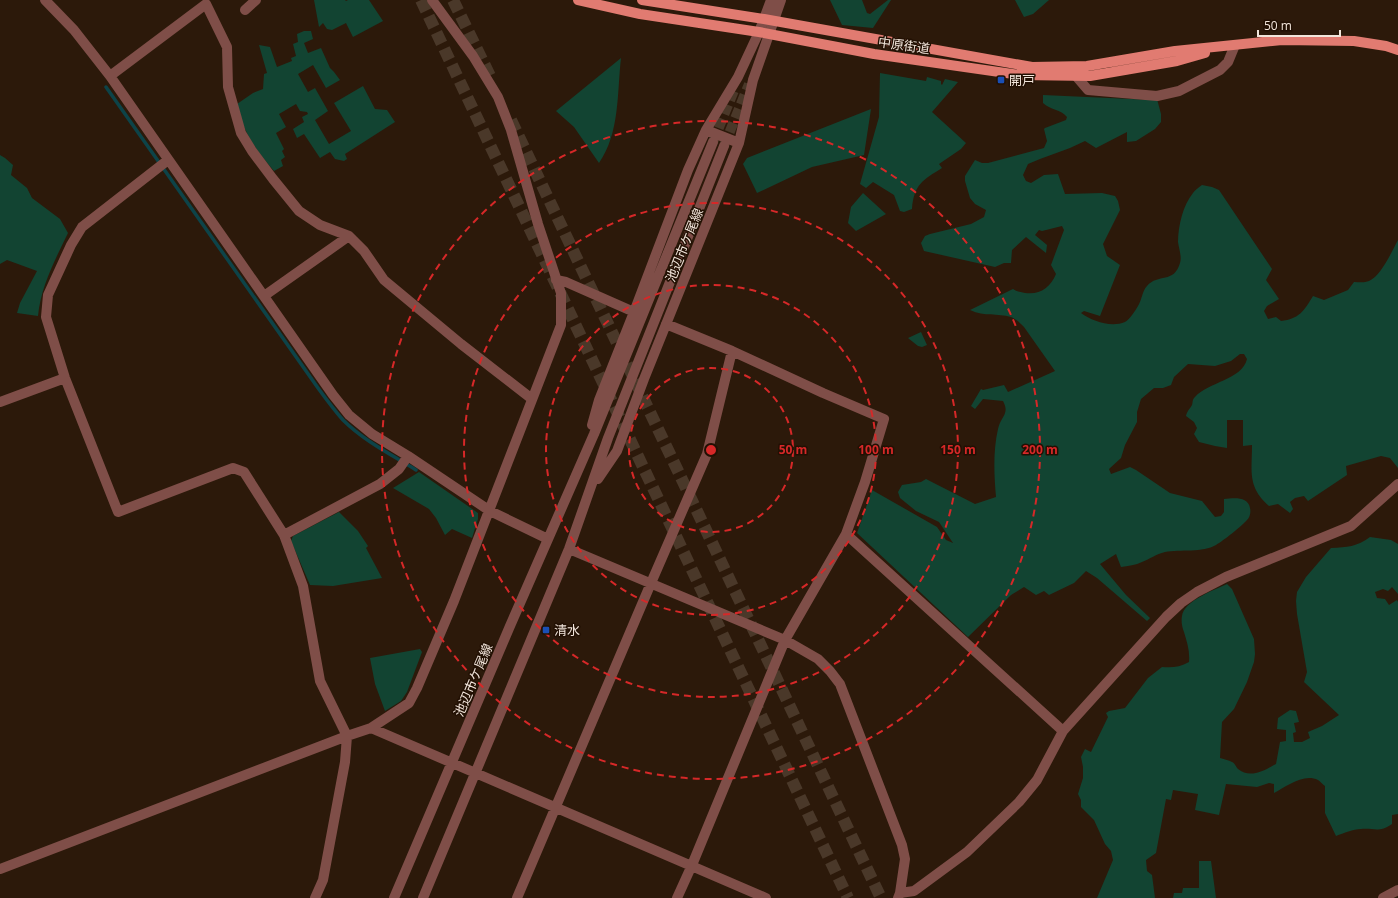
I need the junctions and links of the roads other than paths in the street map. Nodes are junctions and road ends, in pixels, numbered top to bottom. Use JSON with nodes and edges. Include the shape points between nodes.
{"nodes":[{"id":1,"x":45,"y":0,"type":"edge"},
{"id":2,"x":256,"y":0,"type":"edge"},
{"id":3,"x":432,"y":0,"type":"edge"},
{"id":4,"x":578,"y":0,"type":"edge"},
{"id":5,"x":642,"y":0,"type":"edge"},
{"id":6,"x":771,"y":0,"type":"edge"},
{"id":7,"x":781,"y":0,"type":"edge"},
{"id":8,"x":245,"y":10,"type":"dead end"},
{"id":9,"x":768,"y":20,"type":"junction"},
{"id":10,"x":764,"y":33,"type":"junction"},
{"id":11,"x":1231,"y":45,"type":"junction"},
{"id":12,"x":1398,"y":50,"type":"edge"},
{"id":13,"x":110,"y":76,"type":"junction"},
{"id":14,"x":1076,"y":76,"type":"junction"},
{"id":15,"x":706,"y":130,"type":"junction"},
{"id":16,"x":713,"y":142,"type":"tunnel mouth"},
{"id":17,"x":739,"y":143,"type":"junction"},
{"id":18,"x":724,"y":146,"type":"tunnel mouth"},
{"id":19,"x":168,"y":160,"type":"junction"},
{"id":20,"x":349,"y":236,"type":"junction"},
{"id":21,"x":556,"y":280,"type":"junction"},
{"id":22,"x":264,"y":296,"type":"junction"},
{"id":23,"x":634,"y":312,"type":"junction"},
{"id":24,"x":666,"y":324,"type":"junction"},
{"id":25,"x":732,"y":352,"type":"junction"},
{"id":26,"x":65,"y":378,"type":"junction"},
{"id":27,"x":532,"y":400,"type":"junction"},
{"id":28,"x":0,"y":402,"type":"edge"},
{"id":29,"x":408,"y":456,"type":"junction"},
{"id":30,"x":577,"y":473,"type":"junction"},
{"id":31,"x":1398,"y":484,"type":"edge"},
{"id":32,"x":590,"y":491,"type":"junction"},
{"id":33,"x":490,"y":511,"type":"junction"},
{"id":34,"x":846,"y":534,"type":"junction"},
{"id":35,"x":284,"y":535,"type":"junction"},
{"id":36,"x":548,"y":539,"type":"junction"},
{"id":37,"x":569,"y":549,"type":"junction"},
{"id":38,"x":651,"y":583,"type":"junction"},
{"id":39,"x":785,"y":640,"type":"junction"},
{"id":40,"x":371,"y":728,"type":"junction"},
{"id":41,"x":1063,"y":731,"type":"junction"},
{"id":42,"x":347,"y":736,"type":"junction"},
{"id":43,"x":555,"y":807,"type":"junction"},
{"id":44,"x":692,"y":865,"type":"junction"},
{"id":45,"x":0,"y":869,"type":"edge"},
{"id":46,"x":1398,"y":890,"type":"edge"},
{"id":47,"x":899,"y":896,"type":"edge"},
{"id":48,"x":315,"y":898,"type":"edge"},
{"id":49,"x":394,"y":898,"type":"edge"},
{"id":50,"x":423,"y":898,"type":"edge"},
{"id":51,"x":518,"y":898,"type":"edge"},
{"id":52,"x":677,"y":898,"type":"edge"},
{"id":53,"x":766,"y":898,"type":"edge"},
{"id":54,"x":1383,"y":898,"type":"edge"}],
"edges":[{"from":1,"to":13,"type":"street","via":[[74,30]]},
{"from":2,"to":8,"type":"street"},
{"from":3,"to":21,"type":"street","via":[[473,56],[498,97],[511,130]]},
{"from":4,"to":10,"type":"main road","name":"中原街道","via":[[640,14]]},
{"from":5,"to":9,"type":"main road","name":"中原街道"},
{"from":6,"to":9,"type":"street","name":"池辺市ケ尾線"},
{"from":7,"to":9,"type":"street","name":"池辺市ケ尾線"},
{"from":9,"to":10,"type":"street","name":"池辺市ケ尾線"},
{"from":9,"to":11,"type":"main road","name":"中原街道","via":[[1032,67],[1087,66],[1175,51]]},
{"from":10,"to":14,"type":"main road","name":"中原街道","via":[[874,54],[1020,75]]},
{"from":10,"to":15,"type":"street","name":"池辺市ケ尾線"},
{"from":10,"to":17,"type":"street","name":"池辺市ケ尾線"},
{"from":11,"to":12,"type":"main road","name":"中原街道","via":[[1282,40],[1325,40],[1354,41]]},
{"from":11,"to":14,"type":"main road","name":"中原街道","via":[[1177,61],[1090,76]]},
{"from":11,"to":14,"type":"street","via":[[1228,62],[1220,70],[1179,91],[1157,96],[1088,90]]},
{"from":13,"to":19,"type":"street"},
{"from":13,"to":20,"type":"street","via":[[206,4],[227,47],[228,87],[241,133],[252,151],[299,211],[320,225]]},
{"from":15,"to":17,"type":"street"},
{"from":15,"to":23,"type":"street","name":"池辺市ケ尾線","via":[[688,170]]},
{"from":16,"to":30,"type":"street","name":"池辺市ケ尾線"},
{"from":17,"to":24,"type":"street","name":"池辺市ケ尾線"},
{"from":18,"to":32,"type":"street","name":"池辺市ケ尾線","via":[[608,438]]},
{"from":19,"to":22,"type":"street"},
{"from":19,"to":26,"type":"street","via":[[91,219],[82,227],[71,245],[48,296],[46,317]]},
{"from":20,"to":22,"type":"street"},
{"from":20,"to":27,"type":"street","via":[[364,251],[384,280]]},
{"from":21,"to":23,"type":"street"},
{"from":21,"to":27,"type":"street","via":[[561,293],[561,325]]},
{"from":22,"to":29,"type":"street","via":[[349,415],[372,434]]},
{"from":23,"to":30,"type":"street","name":"池辺市ケ尾線","via":[[599,400]]},
{"from":24,"to":25,"type":"street"},
{"from":24,"to":32,"type":"street","name":"池辺市ケ尾線","via":[[617,451]]},
{"from":25,"to":34,"type":"street","via":[[884,419]]},
{"from":25,"to":38,"type":"street","via":[[708,454]]},
{"from":26,"to":28,"type":"street"},
{"from":26,"to":35,"type":"street","via":[[118,512],[233,468],[244,472]]},
{"from":27,"to":33,"type":"street"},
{"from":29,"to":33,"type":"street"},
{"from":29,"to":35,"type":"street","via":[[399,469],[380,484]]},
{"from":30,"to":36,"type":"street","name":"池辺市ケ尾線"},
{"from":31,"to":41,"type":"street","via":[[1351,526],[1226,577],[1181,603]]},
{"from":32,"to":37,"type":"street","name":"池辺市ケ尾線"},
{"from":33,"to":36,"type":"street"},
{"from":33,"to":40,"type":"street","via":[[409,703]]},
{"from":34,"to":39,"type":"street"},
{"from":34,"to":41,"type":"street"},
{"from":35,"to":42,"type":"street","via":[[303,586],[320,681]]},
{"from":36,"to":49,"type":"street","name":"池辺市ケ尾線"},
{"from":37,"to":38,"type":"street"},
{"from":37,"to":50,"type":"street","name":"池辺市ケ尾線"},
{"from":38,"to":39,"type":"street"},
{"from":38,"to":43,"type":"street"},
{"from":39,"to":44,"type":"street"},
{"from":39,"to":47,"type":"street","via":[[818,659],[840,684],[902,845],[905,859]]},
{"from":40,"to":42,"type":"street"},
{"from":40,"to":43,"type":"street"},
{"from":41,"to":47,"type":"street","via":[[1037,780],[1019,802],[967,852],[914,891]]},
{"from":42,"to":45,"type":"street"},
{"from":42,"to":48,"type":"street","via":[[345,762],[323,880]]},
{"from":43,"to":44,"type":"street"},
{"from":43,"to":51,"type":"street"},
{"from":44,"to":52,"type":"street"},
{"from":44,"to":53,"type":"street"},
{"from":46,"to":54,"type":"street"}]}
